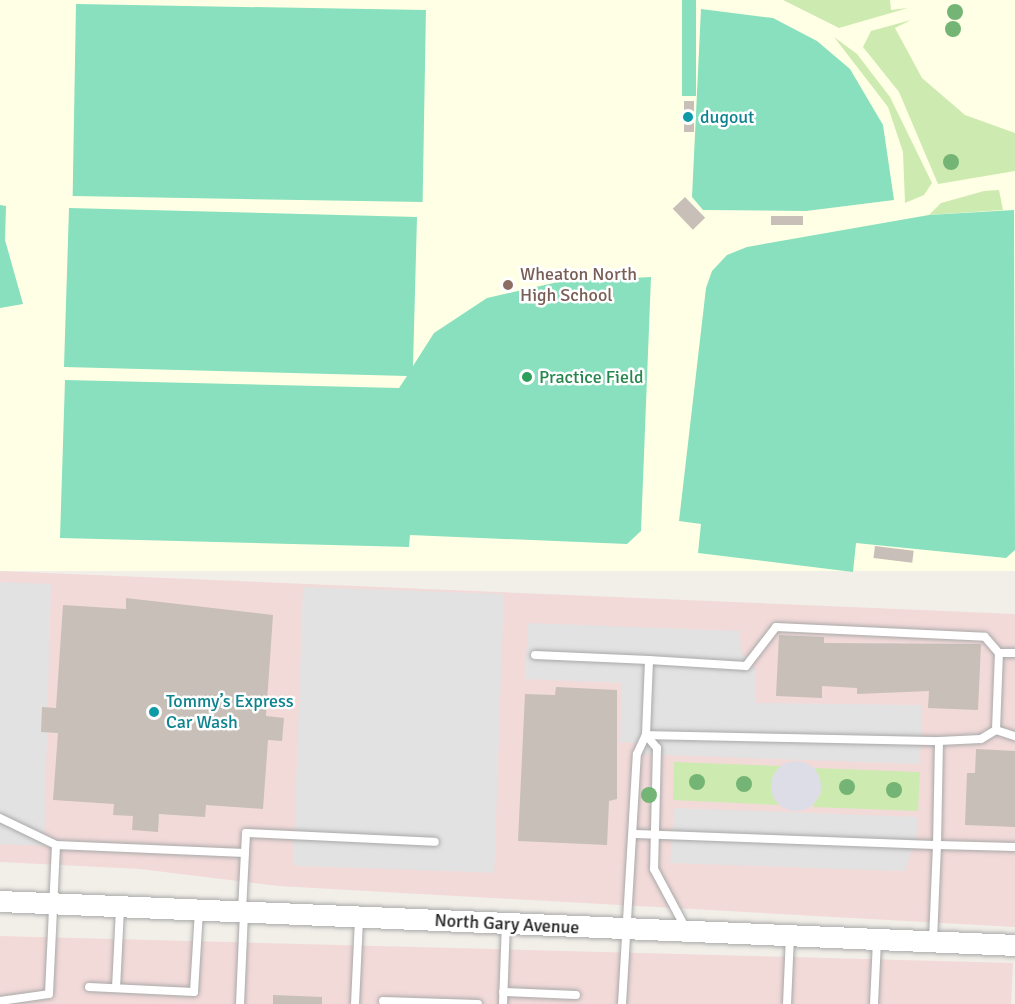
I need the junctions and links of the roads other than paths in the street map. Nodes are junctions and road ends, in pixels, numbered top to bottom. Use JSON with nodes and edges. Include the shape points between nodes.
{"nodes":[{"id":1,"x":999,"y":653,"type":"junction"},
{"id":2,"x":1015,"y":653,"type":"edge"},
{"id":3,"x":535,"y":655,"type":"dead end"},
{"id":4,"x":649,"y":660,"type":"junction"},
{"id":5,"x":996,"y":730,"type":"junction"},
{"id":6,"x":646,"y":735,"type":"junction"},
{"id":7,"x":1015,"y":736,"type":"edge"},
{"id":8,"x":939,"y":741,"type":"junction"},
{"id":9,"x":0,"y":818,"type":"edge"},
{"id":10,"x":633,"y":834,"type":"junction"},
{"id":11,"x":658,"y":835,"type":"junction"},
{"id":12,"x":435,"y":842,"type":"dead end"},
{"id":13,"x":56,"y":845,"type":"junction"},
{"id":14,"x":937,"y":845,"type":"junction"},
{"id":15,"x":1015,"y":847,"type":"edge"},
{"id":16,"x":245,"y":853,"type":"junction"},
{"id":17,"x":0,"y":901,"type":"edge"},
{"id":18,"x":53,"y":903,"type":"junction"},
{"id":19,"x":120,"y":906,"type":"junction"},
{"id":20,"x":199,"y":910,"type":"junction"},
{"id":21,"x":243,"y":912,"type":"junction"},
{"id":22,"x":359,"y":917,"type":"junction"},
{"id":23,"x":506,"y":924,"type":"junction"},
{"id":24,"x":625,"y":930,"type":"junction"},
{"id":25,"x":688,"y":932,"type":"junction"},
{"id":26,"x":790,"y":936,"type":"junction"},
{"id":27,"x":877,"y":940,"type":"junction"},
{"id":28,"x":933,"y":942,"type":"junction"},
{"id":29,"x":1015,"y":945,"type":"edge"},
{"id":30,"x":89,"y":987,"type":"dead end"},
{"id":31,"x":116,"y":988,"type":"junction"},
{"id":32,"x":503,"y":992,"type":"junction"},
{"id":33,"x":576,"y":995,"type":"dead end"},
{"id":34,"x":0,"y":1001,"type":"edge"},
{"id":35,"x":382,"y":1001,"type":"dead end"},
{"id":36,"x":240,"y":1004,"type":"edge"},
{"id":37,"x":355,"y":1004,"type":"edge"},
{"id":38,"x":478,"y":1004,"type":"edge"},
{"id":39,"x":503,"y":1004,"type":"edge"},
{"id":40,"x":622,"y":1004,"type":"edge"},
{"id":41,"x":787,"y":1004,"type":"edge"},
{"id":42,"x":874,"y":1004,"type":"edge"}],
"edges":[{"from":1,"to":2,"type":"lane"},
{"from":1,"to":4,"type":"lane","via":[[985,637],[776,627],[746,666]]},
{"from":1,"to":5,"type":"lane"},
{"from":3,"to":4,"type":"lane"},
{"from":4,"to":6,"type":"lane"},
{"from":5,"to":7,"type":"lane"},
{"from":5,"to":8,"type":"lane","via":[[981,739]]},
{"from":6,"to":8,"type":"lane"},
{"from":6,"to":10,"type":"lane","via":[[637,754]]},
{"from":6,"to":11,"type":"lane","via":[[657,748]]},
{"from":8,"to":14,"type":"lane"},
{"from":9,"to":13,"type":"lane"},
{"from":10,"to":11,"type":"lane"},
{"from":10,"to":24,"type":"lane"},
{"from":11,"to":14,"type":"lane"},
{"from":11,"to":25,"type":"lane","via":[[654,869]]},
{"from":12,"to":16,"type":"lane","via":[[246,833]]},
{"from":13,"to":16,"type":"lane"},
{"from":13,"to":18,"type":"lane"},
{"from":14,"to":15,"type":"lane"},
{"from":14,"to":28,"type":"lane"},
{"from":16,"to":21,"type":"lane"},
{"from":17,"to":18,"type":"street","name":"North Gary Avenue"},
{"from":18,"to":19,"type":"street","name":"North Gary Avenue"},
{"from":18,"to":34,"type":"lane","via":[[49,994]]},
{"from":19,"to":20,"type":"street","name":"North Gary Avenue"},
{"from":19,"to":31,"type":"lane"},
{"from":20,"to":21,"type":"street","name":"North Gary Avenue"},
{"from":20,"to":31,"type":"lane","via":[[194,992]]},
{"from":21,"to":22,"type":"street","name":"North Gary Avenue"},
{"from":21,"to":36,"type":"lane"},
{"from":22,"to":23,"type":"street","name":"North Gary Avenue"},
{"from":22,"to":37,"type":"lane"},
{"from":23,"to":24,"type":"street","name":"North Gary Avenue"},
{"from":23,"to":32,"type":"lane"},
{"from":24,"to":25,"type":"street","name":"North Gary Avenue"},
{"from":24,"to":40,"type":"lane"},
{"from":25,"to":26,"type":"street","name":"North Gary Avenue"},
{"from":26,"to":27,"type":"street","name":"North Gary Avenue"},
{"from":26,"to":41,"type":"lane"},
{"from":27,"to":28,"type":"street","name":"North Gary Avenue"},
{"from":27,"to":42,"type":"lane"},
{"from":28,"to":29,"type":"street","name":"North Gary Avenue"},
{"from":30,"to":31,"type":"lane"},
{"from":32,"to":33,"type":"lane"},
{"from":32,"to":39,"type":"lane"},
{"from":35,"to":38,"type":"lane"}]}
